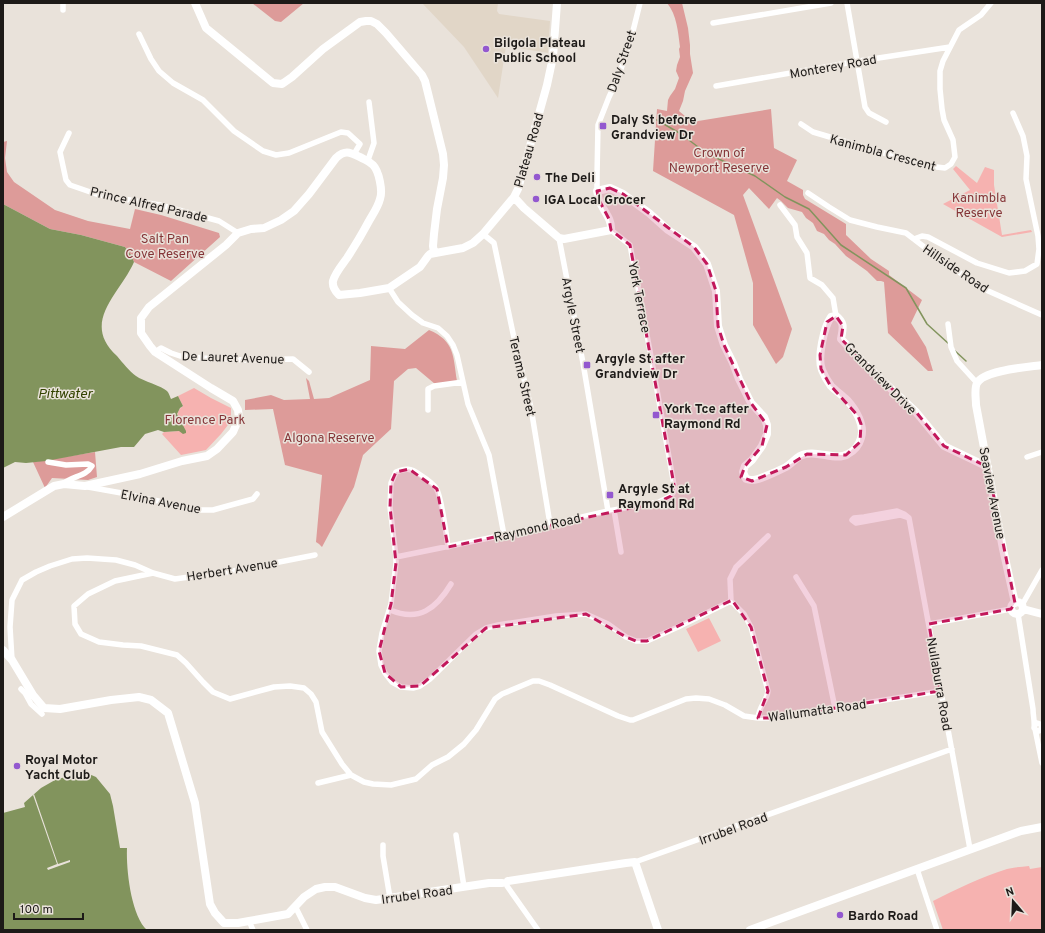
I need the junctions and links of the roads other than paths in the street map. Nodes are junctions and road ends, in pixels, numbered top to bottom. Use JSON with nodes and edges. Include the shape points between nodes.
{"nodes":[{"id":1,"x":63,"y":3,"type":"edge"},
{"id":2,"x":195,"y":3,"type":"edge"},
{"id":3,"x":557,"y":3,"type":"edge"},
{"id":4,"x":640,"y":3,"type":"edge"},
{"id":5,"x":831,"y":3,"type":"edge"},
{"id":6,"x":847,"y":3,"type":"edge"},
{"id":7,"x":991,"y":3,"type":"edge"},
{"id":8,"x":63,"y":10,"type":"dead end"},
{"id":9,"x":713,"y":23,"type":"dead end"},
{"id":10,"x":139,"y":34,"type":"dead end"},
{"id":11,"x":950,"y":47,"type":"junction"},
{"id":12,"x":857,"y":62,"type":"junction"},
{"id":13,"x":716,"y":86,"type":"dead end"},
{"id":14,"x":369,"y":102,"type":"dead end"},
{"id":15,"x":1013,"y":113,"type":"dead end"},
{"id":16,"x":886,"y":122,"type":"dead end"},
{"id":17,"x":801,"y":124,"type":"dead end"},
{"id":18,"x":69,"y":133,"type":"dead end"},
{"id":19,"x":354,"y":154,"type":"junction"},
{"id":20,"x":368,"y":160,"type":"junction"},
{"id":21,"x":597,"y":191,"type":"junction"},
{"id":22,"x":808,"y":193,"type":"dead end"},
{"id":23,"x":514,"y":197,"type":"junction"},
{"id":24,"x":780,"y":205,"type":"dead end"},
{"id":25,"x":611,"y":230,"type":"junction"},
{"id":26,"x":238,"y":233,"type":"junction"},
{"id":27,"x":483,"y":234,"type":"junction"},
{"id":28,"x":559,"y":238,"type":"junction"},
{"id":29,"x":914,"y":239,"type":"junction"},
{"id":30,"x":434,"y":253,"type":"junction"},
{"id":31,"x":389,"y":288,"type":"junction"},
{"id":32,"x":1042,"y":315,"type":"edge"},
{"id":33,"x":836,"y":316,"type":"junction"},
{"id":34,"x":948,"y":324,"type":"dead end"},
{"id":35,"x":155,"y":352,"type":"junction"},
{"id":36,"x":1042,"y":365,"type":"edge"},
{"id":37,"x":309,"y":372,"type":"dead end"},
{"id":38,"x":463,"y":382,"type":"junction"},
{"id":39,"x":977,"y":383,"type":"junction"},
{"id":40,"x":428,"y":410,"type":"dead end"},
{"id":41,"x":1042,"y":452,"type":"edge"},
{"id":42,"x":1027,"y":457,"type":"dead end"},
{"id":43,"x":48,"y":462,"type":"dead end"},
{"id":44,"x":988,"y":467,"type":"junction"},
{"id":45,"x":62,"y":485,"type":"junction"},
{"id":46,"x":85,"y":486,"type":"junction"},
{"id":47,"x":674,"y":491,"type":"joint"},
{"id":48,"x":257,"y":494,"type":"dead end"},
{"id":49,"x":611,"y":510,"type":"junction"},
{"id":50,"x":3,"y":517,"type":"edge"},
{"id":51,"x":909,"y":518,"type":"junction"},
{"id":52,"x":550,"y":524,"type":"junction"},
{"id":53,"x":504,"y":535,"type":"junction"},
{"id":54,"x":768,"y":536,"type":"dead end"},
{"id":55,"x":448,"y":547,"type":"junction"},
{"id":56,"x":621,"y":552,"type":"dead end"},
{"id":57,"x":315,"y":555,"type":"dead end"},
{"id":58,"x":396,"y":557,"type":"junction"},
{"id":59,"x":1042,"y":570,"type":"edge"},
{"id":60,"x":153,"y":573,"type":"junction"},
{"id":61,"x":796,"y":577,"type":"dead end"},
{"id":62,"x":451,"y":584,"type":"dead end"},
{"id":63,"x":731,"y":601,"type":"junction"},
{"id":64,"x":1018,"y":608,"type":"junction"},
{"id":65,"x":390,"y":610,"type":"junction"},
{"id":66,"x":1042,"y":614,"type":"edge"},
{"id":67,"x":929,"y":624,"type":"junction"},
{"id":68,"x":3,"y":650,"type":"edge"},
{"id":69,"x":12,"y":660,"type":"junction"},
{"id":70,"x":22,"y":690,"type":"dead end"},
{"id":71,"x":940,"y":691,"type":"junction"},
{"id":72,"x":835,"y":708,"type":"junction"},
{"id":73,"x":42,"y":714,"type":"dead end"},
{"id":74,"x":758,"y":718,"type":"junction"},
{"id":75,"x":1039,"y":726,"type":"edge"},
{"id":76,"x":952,"y":750,"type":"junction"},
{"id":77,"x":1042,"y":763,"type":"edge"},
{"id":78,"x":351,"y":775,"type":"junction"},
{"id":79,"x":318,"y":783,"type":"dead end"},
{"id":80,"x":1042,"y":827,"type":"edge"},
{"id":81,"x":456,"y":835,"type":"dead end"},
{"id":82,"x":383,"y":845,"type":"dead end"},
{"id":83,"x":970,"y":849,"type":"junction"},
{"id":84,"x":635,"y":862,"type":"junction"},
{"id":85,"x":917,"y":869,"type":"junction"},
{"id":86,"x":506,"y":883,"type":"junction"},
{"id":87,"x":464,"y":887,"type":"junction"},
{"id":88,"x":390,"y":898,"type":"junction"},
{"id":89,"x":295,"y":906,"type":"junction"},
{"id":90,"x":249,"y":921,"type":"junction"},
{"id":91,"x":253,"y":930,"type":"edge"},
{"id":92,"x":307,"y":930,"type":"edge"},
{"id":93,"x":538,"y":930,"type":"edge"},
{"id":94,"x":658,"y":930,"type":"edge"},
{"id":95,"x":750,"y":930,"type":"edge"},
{"id":96,"x":937,"y":930,"type":"edge"}],
"edges":[{"from":1,"to":8,"type":"street"},
{"from":2,"to":30,"type":"street","via":[[206,28],[273,83],[282,84],[292,78],[323,49],[360,22],[371,21],[386,33],[426,81],[443,154],[443,178],[437,209]]},
{"from":3,"to":23,"type":"street","name":"Plateau Road","via":[[553,57],[547,85]]},
{"from":4,"to":21,"type":"street","name":"Daly Street","via":[[618,78],[598,125]]},
{"from":5,"to":9,"type":"street"},
{"from":6,"to":12,"type":"street"},
{"from":7,"to":11,"type":"street","name":"Kanimbla Crescent","via":[[981,15],[959,30]]},
{"from":10,"to":19,"type":"street","via":[[159,71],[173,83],[203,100],[234,131],[263,151],[276,155],[289,153],[341,132],[348,133],[360,144]]},
{"from":11,"to":12,"type":"street","name":"Monterey Road"},
{"from":11,"to":17,"type":"street","name":"Kanimbla Crescent","via":[[940,71],[940,89],[944,120],[953,140],[955,157],[945,168],[928,166],[813,132]]},
{"from":12,"to":13,"type":"street","name":"Monterey Road"},
{"from":12,"to":16,"type":"street","via":[[865,107],[868,113]]},
{"from":14,"to":20,"type":"street","via":[[374,143]]},
{"from":15,"to":29,"type":"street","name":"Hillside Road","via":[[1023,136],[1027,156],[1026,180],[1040,249],[1037,264],[1025,271],[1009,273],[977,263],[928,237]]},
{"from":18,"to":26,"type":"street","name":"Prince Alfred Parade","via":[[60,152],[66,180],[70,185],[99,195],[160,205],[219,221]]},
{"from":19,"to":20,"type":"street"},
{"from":19,"to":26,"type":"street","via":[[346,152],[336,158],[294,211],[281,220],[264,228]]},
{"from":20,"to":31,"type":"street","via":[[376,169],[382,189],[381,198],[336,274],[333,285],[339,295]]},
{"from":21,"to":25,"type":"street"},
{"from":21,"to":33,"type":"street","via":[[610,188],[624,194],[668,230],[694,247],[707,264],[716,290],[718,326],[724,345],[751,403],[764,417],[767,425],[767,434],[762,446],[745,466],[743,472],[746,479],[753,480],[776,472],[807,454],[841,457],[853,451],[860,442],[862,434],[858,416],[830,385],[822,369],[820,355],[827,322],[830,317]]},
{"from":22,"to":29,"type":"street","via":[[850,220],[906,232]]},
{"from":23,"to":27,"type":"street","name":"Plateau Road"},
{"from":23,"to":28,"type":"street"},
{"from":24,"to":33,"type":"street","via":[[794,225],[797,237],[807,253],[810,278],[822,285],[833,298]]},
{"from":25,"to":28,"type":"street"},
{"from":25,"to":47,"type":"street","name":"York Terrace","via":[[630,244]]},
{"from":26,"to":35,"type":"street","via":[[149,307],[141,318],[141,333]]},
{"from":27,"to":30,"type":"street","name":"Plateau Road","via":[[463,248]]},
{"from":27,"to":52,"type":"street","name":"Terama Street","via":[[494,243],[531,408]]},
{"from":28,"to":49,"type":"street","name":"Argyle Street"},
{"from":29,"to":32,"type":"street","name":"Hillside Road","via":[[986,290]]},
{"from":30,"to":31,"type":"street","via":[[428,256],[420,267]]},
{"from":31,"to":38,"type":"street","via":[[398,302],[412,315],[423,323],[438,328],[447,336],[457,355]]},
{"from":33,"to":44,"type":"street","name":"Grandview Drive","via":[[843,326],[842,339],[916,412],[944,446]]},
{"from":34,"to":39,"type":"street","via":[[957,361]]},
{"from":35,"to":37,"type":"street","name":"De Lauret Avenue","via":[[161,348],[180,356],[204,358],[293,359]]},
{"from":35,"to":46,"type":"street","via":[[233,401],[239,418],[233,432],[217,449],[206,456]]},
{"from":36,"to":39,"type":"street","via":[[995,372]]},
{"from":38,"to":40,"type":"street","via":[[434,386],[428,390]]},
{"from":38,"to":53,"type":"street","via":[[468,404],[489,455]]},
{"from":39,"to":44,"type":"street","name":"Seaview Avenue","via":[[976,404]]},
{"from":41,"to":42,"type":"street"},
{"from":43,"to":45,"type":"street","via":[[92,466],[90,470],[65,481]]},
{"from":44,"to":64,"type":"street","name":"Seaview Avenue","via":[[1003,550]]},
{"from":45,"to":46,"type":"street"},
{"from":45,"to":50,"type":"street","via":[[54,486]]},
{"from":46,"to":48,"type":"street","name":"Elvina Avenue","via":[[198,510],[213,510],[253,499]]},
{"from":47,"to":49,"type":"street","name":"Raymond Road","via":[[671,496],[659,502]]},
{"from":49,"to":52,"type":"street","name":"Raymond Road"},
{"from":49,"to":56,"type":"street","name":"Argyle Street"},
{"from":51,"to":51,"type":"street","via":[[900,515],[856,523],[852,520],[897,511]]},
{"from":51,"to":67,"type":"street","name":"Nullaburra Road"},
{"from":52,"to":53,"type":"street","name":"Raymond Road"},
{"from":53,"to":55,"type":"street","name":"Raymond Road"},
{"from":54,"to":63,"type":"street","via":[[736,567],[730,579]]},
{"from":55,"to":58,"type":"street","name":"Raymond Road"},
{"from":55,"to":58,"type":"street","via":[[437,489],[414,470],[402,469],[396,472],[391,483],[390,507]]},
{"from":57,"to":60,"type":"street","name":"Herbert Avenue","via":[[175,579]]},
{"from":58,"to":65,"type":"street"},
{"from":59,"to":64,"type":"street"},
{"from":60,"to":69,"type":"street","name":"Herbert Avenue","via":[[116,560],[87,558],[72,559],[50,566],[22,580],[12,600]]},
{"from":60,"to":78,"type":"street","name":"Wallumatta Road","via":[[115,581],[88,594],[74,606],[75,624],[81,634],[99,642],[141,646],[177,655],[213,692],[230,699],[274,687],[304,688],[316,702],[322,732]]},
{"from":61,"to":72,"type":"street","via":[[814,606]]},
{"from":62,"to":65,"type":"street","via":[[436,604],[425,612],[415,614]]},
{"from":63,"to":65,"type":"street","via":[[646,641],[636,642],[608,624],[586,614],[556,616],[486,628],[476,634],[430,680],[413,688],[401,687],[392,682],[381,666],[378,651]]},
{"from":63,"to":74,"type":"street","via":[[744,614],[751,626],[768,691]]},
{"from":64,"to":66,"type":"street"},
{"from":64,"to":67,"type":"street"},
{"from":64,"to":75,"type":"street","name":"Seaview Avenue","via":[[1033,710]]},
{"from":67,"to":71,"type":"street","name":"Nullaburra Road"},
{"from":68,"to":69,"type":"street"},
{"from":69,"to":90,"type":"street","name":"Irrubel Road","via":[[33,696],[44,708],[60,709],[138,697],[151,700],[168,714],[195,803],[210,904],[224,923]]},
{"from":70,"to":73,"type":"street","via":[[26,698]]},
{"from":71,"to":72,"type":"street","name":"Wallumatta Road"},
{"from":71,"to":76,"type":"street","name":"Nullaburra Road"},
{"from":72,"to":74,"type":"street","name":"Wallumatta Road"},
{"from":74,"to":78,"type":"street","name":"Wallumatta Road","via":[[744,716],[709,699],[696,698],[686,699],[630,720],[550,685],[533,681],[495,699],[464,744],[416,779],[391,785],[373,784]]},
{"from":75,"to":77,"type":"street","name":"Seaview Avenue","via":[[1037,739]]},
{"from":76,"to":83,"type":"street","name":"Nullaburra Road"},
{"from":76,"to":84,"type":"street","name":"Irrubel Road"},
{"from":78,"to":79,"type":"street"},
{"from":80,"to":83,"type":"street","via":[[1021,831]]},
{"from":81,"to":87,"type":"street"},
{"from":82,"to":88,"type":"street"},
{"from":83,"to":85,"type":"street"},
{"from":84,"to":86,"type":"street","name":"Irrubel Road"},
{"from":84,"to":94,"type":"street"},
{"from":85,"to":95,"type":"street"},
{"from":85,"to":96,"type":"street"},
{"from":86,"to":87,"type":"street","name":"Irrubel Road"},
{"from":86,"to":93,"type":"street"},
{"from":87,"to":88,"type":"street","name":"Irrubel Road"},
{"from":88,"to":89,"type":"street","name":"Irrubel Road","via":[[376,900],[335,887],[325,887],[316,889]]},
{"from":89,"to":90,"type":"street","name":"Irrubel Road","via":[[288,914]]},
{"from":89,"to":92,"type":"street"},
{"from":90,"to":91,"type":"street"}]}
